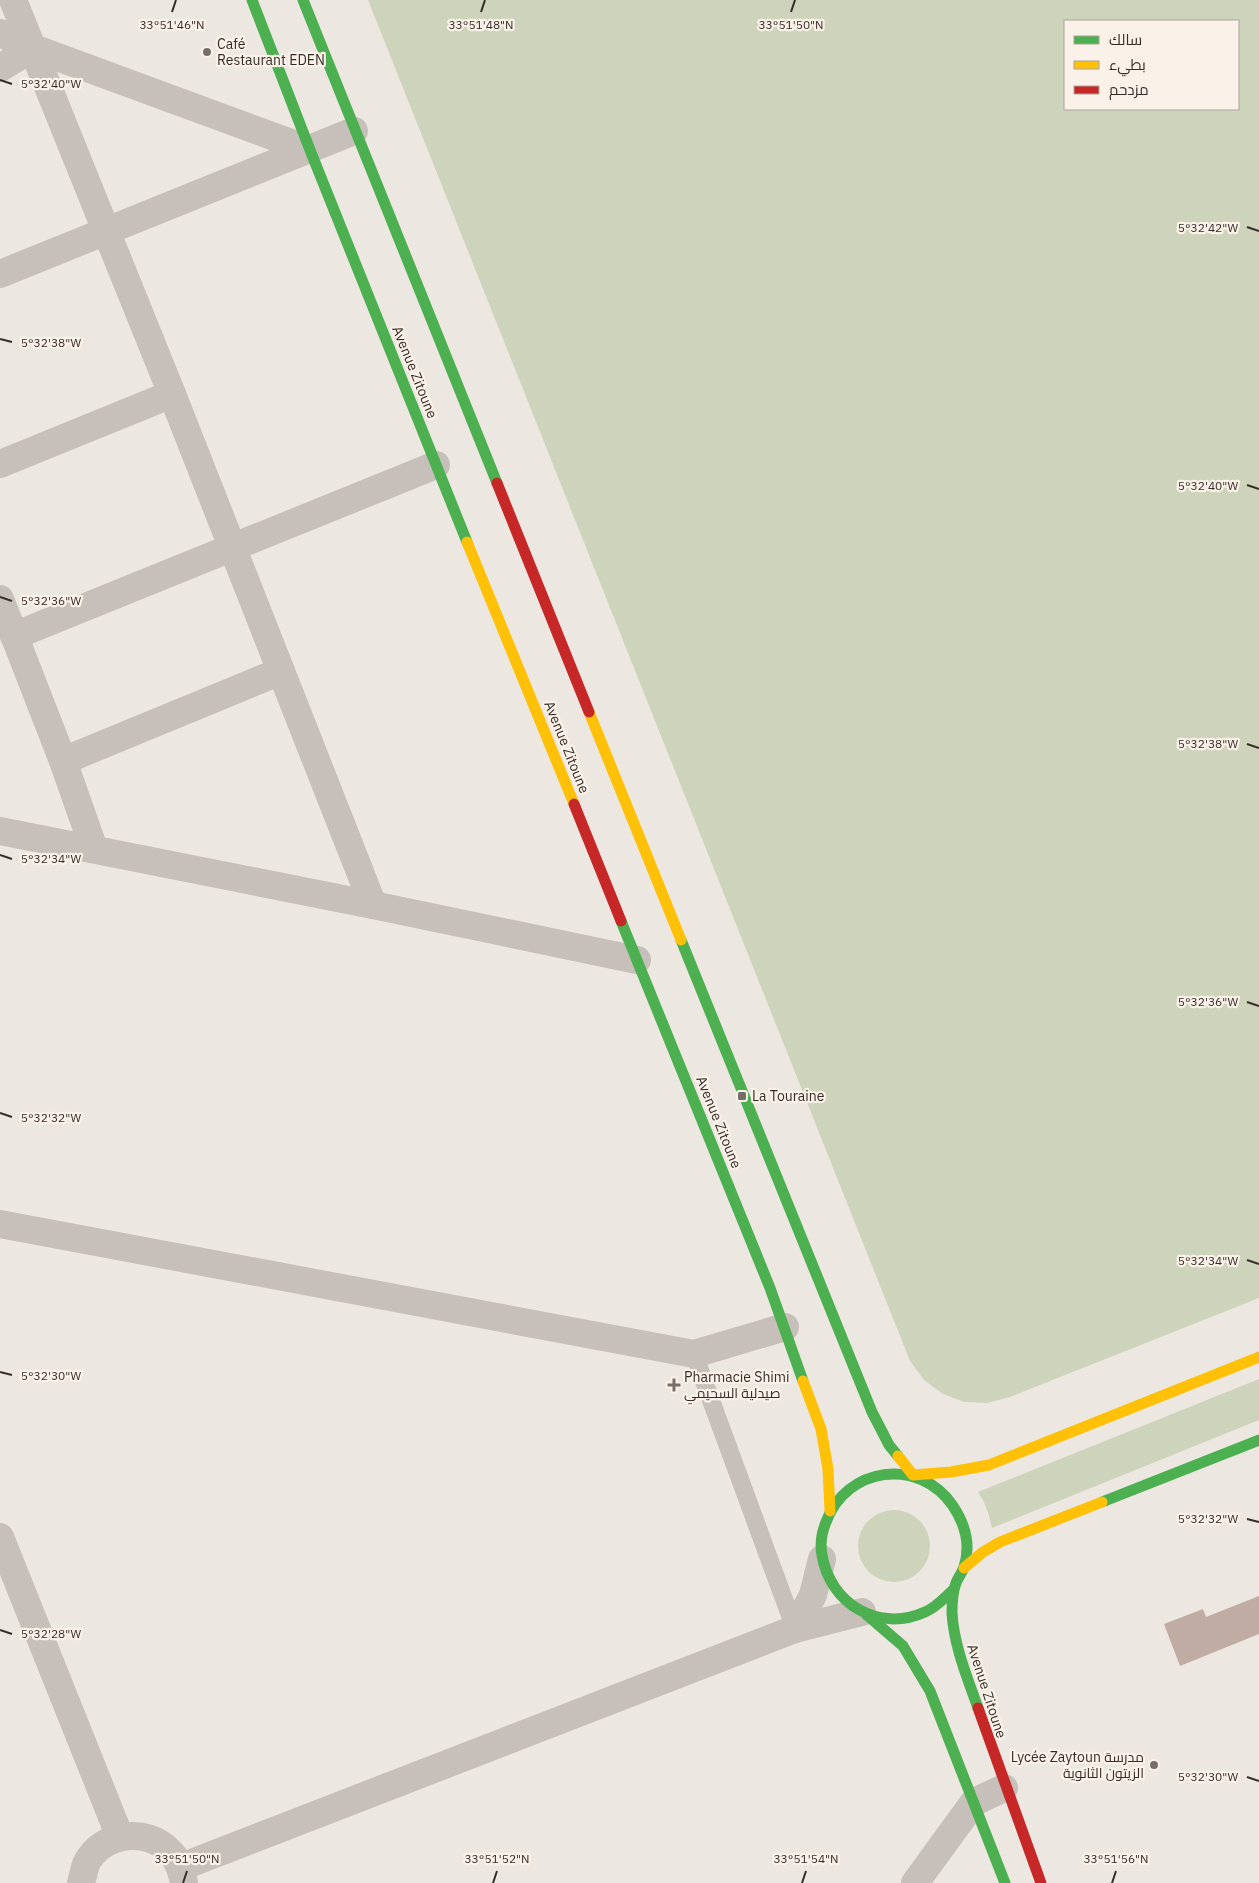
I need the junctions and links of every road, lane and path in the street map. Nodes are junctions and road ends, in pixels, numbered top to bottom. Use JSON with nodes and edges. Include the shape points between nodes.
{"nodes":[{"id":1,"x":12,"y":0,"type":"edge"},
{"id":2,"x":252,"y":0,"type":"edge"},
{"id":3,"x":303,"y":0,"type":"edge"},
{"id":4,"x":0,"y":33,"type":"edge"},
{"id":5,"x":33,"y":48,"type":"junction"},
{"id":6,"x":0,"y":68,"type":"edge"},
{"id":7,"x":354,"y":132,"type":"junction"},
{"id":8,"x":310,"y":150,"type":"junction"},
{"id":9,"x":106,"y":232,"type":"junction"},
{"id":10,"x":0,"y":274,"type":"edge"},
{"id":11,"x":172,"y":394,"type":"junction"},
{"id":12,"x":0,"y":464,"type":"edge"},
{"id":13,"x":436,"y":465,"type":"junction"},
{"id":14,"x":232,"y":549,"type":"junction"},
{"id":15,"x":0,"y":599,"type":"edge"},
{"id":16,"x":14,"y":636,"type":"junction"},
{"id":17,"x":280,"y":671,"type":"junction"},
{"id":18,"x":63,"y":761,"type":"junction"},
{"id":19,"x":0,"y":831,"type":"edge"},
{"id":20,"x":94,"y":849,"type":"junction"},
{"id":21,"x":373,"y":905,"type":"junction"},
{"id":22,"x":637,"y":960,"type":"junction"},
{"id":23,"x":0,"y":1224,"type":"edge"},
{"id":24,"x":784,"y":1327,"type":"junction"},
{"id":25,"x":694,"y":1354,"type":"junction"},
{"id":26,"x":1259,"y":1357,"type":"edge"},
{"id":27,"x":1259,"y":1440,"type":"edge"},
{"id":28,"x":912,"y":1475,"type":"junction"},
{"id":29,"x":830,"y":1511,"type":"junction"},
{"id":30,"x":0,"y":1536,"type":"edge"},
{"id":31,"x":822,"y":1559,"type":"junction"},
{"id":32,"x":964,"y":1568,"type":"junction"},
{"id":33,"x":954,"y":1589,"type":"junction"},
{"id":34,"x":864,"y":1614,"type":"junction"},
{"id":35,"x":796,"y":1629,"type":"junction"},
{"id":36,"x":1004,"y":1788,"type":"junction"},
{"id":37,"x":974,"y":1802,"type":"junction"},
{"id":38,"x":120,"y":1837,"type":"junction"},
{"id":39,"x":182,"y":1875,"type":"edge"},
{"id":40,"x":82,"y":1883,"type":"edge"},
{"id":41,"x":915,"y":1883,"type":"edge"},
{"id":42,"x":1005,"y":1883,"type":"edge"},
{"id":43,"x":1041,"y":1883,"type":"edge"}],
"edges":[{"from":1,"to":5,"type":"street"},
{"from":2,"to":8,"type":"main road","name":"Avenue Zitoune"},
{"from":3,"to":7,"type":"main road"},
{"from":4,"to":5,"type":"street"},
{"from":5,"to":6,"type":"street"},
{"from":5,"to":8,"type":"street"},
{"from":5,"to":9,"type":"street"},
{"from":7,"to":8,"type":"street"},
{"from":7,"to":28,"type":"main road","via":[[872,1412],[889,1444]]},
{"from":8,"to":9,"type":"street"},
{"from":8,"to":13,"type":"main road","name":"Avenue Zitoune"},
{"from":9,"to":10,"type":"street"},
{"from":9,"to":11,"type":"street"},
{"from":11,"to":12,"type":"street"},
{"from":11,"to":14,"type":"street"},
{"from":13,"to":14,"type":"street"},
{"from":13,"to":22,"type":"main road","name":"Avenue Zitoune"},
{"from":14,"to":16,"type":"street"},
{"from":14,"to":17,"type":"street"},
{"from":15,"to":16,"type":"street"},
{"from":16,"to":18,"type":"street"},
{"from":17,"to":18,"type":"street"},
{"from":17,"to":21,"type":"street"},
{"from":18,"to":20,"type":"street"},
{"from":19,"to":20,"type":"street"},
{"from":20,"to":21,"type":"street"},
{"from":21,"to":22,"type":"street"},
{"from":22,"to":24,"type":"main road","name":"Avenue Zitoune"},
{"from":23,"to":25,"type":"street"},
{"from":24,"to":25,"type":"street"},
{"from":24,"to":29,"type":"main road","name":"Avenue Zitoune","via":[[820,1429],[828,1469]]},
{"from":25,"to":35,"type":"lane"},
{"from":26,"to":28,"type":"main road","via":[[989,1465]]},
{"from":27,"to":32,"type":"main road","via":[[1000,1542]]},
{"from":28,"to":29,"type":"main road","via":[[889,1473],[866,1478],[845,1491]]},
{"from":28,"to":32,"type":"main road","via":[[940,1490],[951,1500],[963,1521],[967,1544]]},
{"from":29,"to":31,"type":"main road","via":[[821,1534]]},
{"from":30,"to":38,"type":"street"},
{"from":31,"to":34,"type":"main road","via":[[830,1583],[846,1602]]},
{"from":31,"to":35,"type":"street","via":[[813,1595]]},
{"from":32,"to":33,"type":"main road"},
{"from":33,"to":34,"type":"main road","via":[[937,1606],[916,1616],[892,1620]]},
{"from":33,"to":36,"type":"main road","name":"Avenue Zitoune","via":[[956,1643]]},
{"from":34,"to":35,"type":"street"},
{"from":34,"to":37,"type":"main road","via":[[903,1646],[930,1691]]},
{"from":35,"to":39,"type":"street"},
{"from":36,"to":37,"type":"street"},
{"from":36,"to":43,"type":"main road","name":"Avenue Zitoune"},
{"from":37,"to":41,"type":"street"},
{"from":37,"to":42,"type":"main road"},
{"from":38,"to":39,"type":"street","via":[[156,1840],[170,1852]]},
{"from":38,"to":40,"type":"street","via":[[100,1847],[86,1864]]}]}
